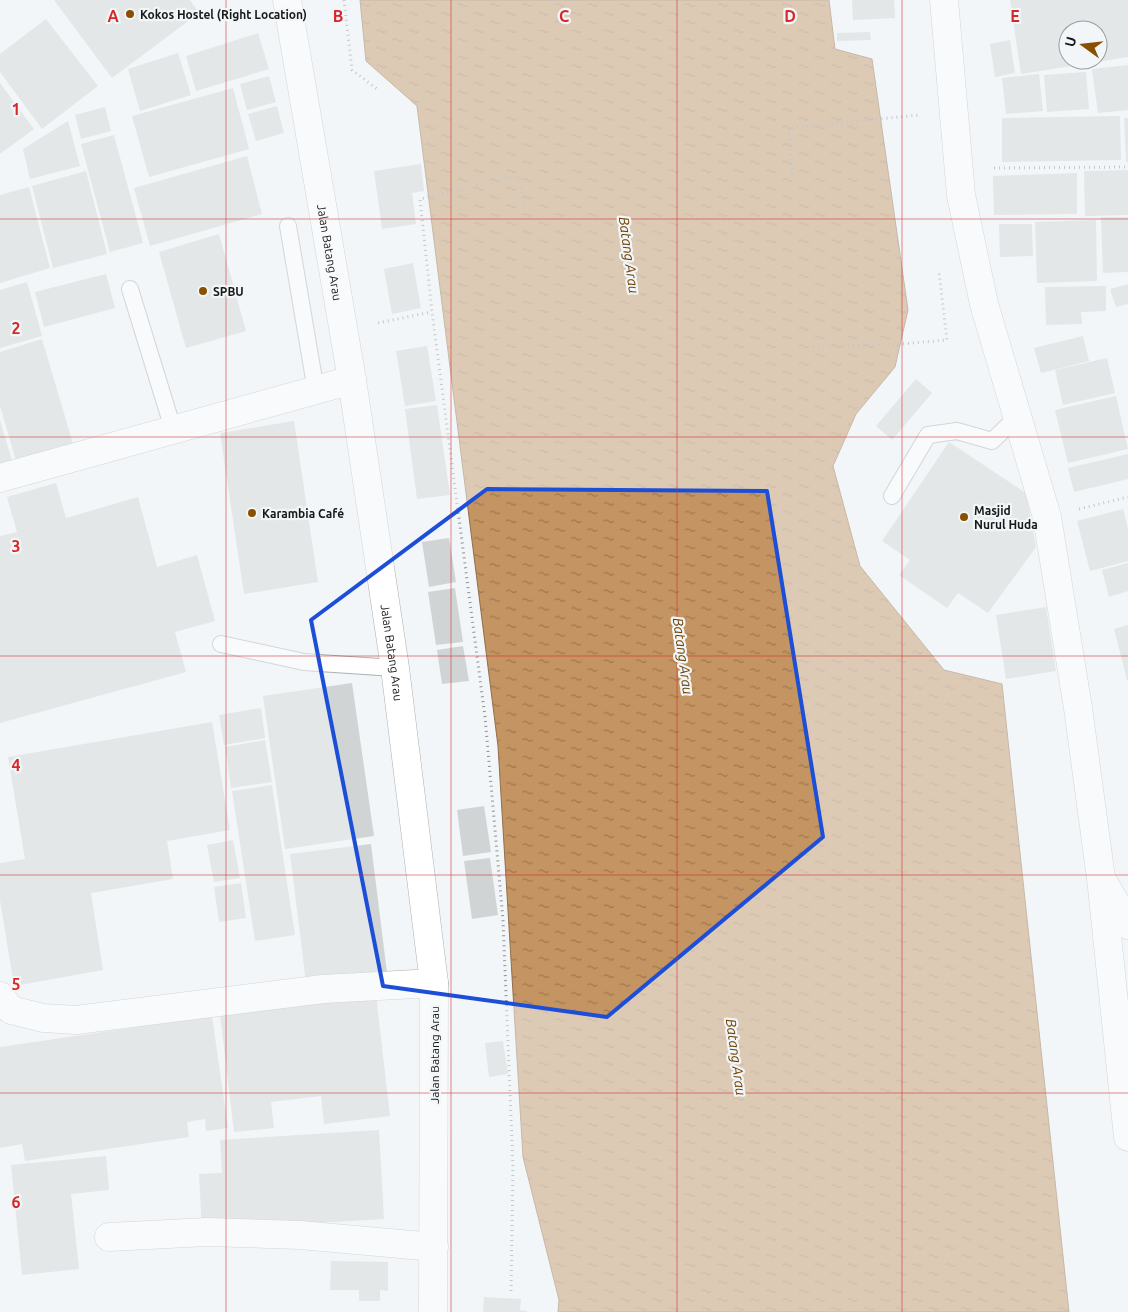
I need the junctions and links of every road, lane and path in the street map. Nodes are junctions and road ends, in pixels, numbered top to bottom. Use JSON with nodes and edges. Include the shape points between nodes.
{"nodes":[{"id":1,"x":287,"y":0,"type":"edge"},
{"id":2,"x":344,"y":0,"type":"edge"},
{"id":3,"x":944,"y":0,"type":"edge"},
{"id":4,"x":377,"y":89,"type":"dead end"},
{"id":5,"x":920,"y":116,"type":"dead end"},
{"id":6,"x":1128,"y":167,"type":"edge"},
{"id":7,"x":958,"y":168,"type":"junction"},
{"id":8,"x":792,"y":175,"type":"dead end"},
{"id":9,"x":524,"y":204,"type":"dead end"},
{"id":10,"x":288,"y":226,"type":"dead end"},
{"id":11,"x":130,"y":289,"type":"dead end"},
{"id":12,"x":432,"y":312,"type":"junction"},
{"id":13,"x":343,"y":329,"type":"junction"},
{"id":14,"x":946,"y":340,"type":"dead end"},
{"id":15,"x":813,"y":347,"type":"dead end"},
{"id":16,"x":352,"y":380,"type":"junction"},
{"id":17,"x":316,"y":391,"type":"junction"},
{"id":18,"x":1018,"y":416,"type":"junction"},
{"id":19,"x":173,"y":429,"type":"junction"},
{"id":20,"x":0,"y":478,"type":"edge"},
{"id":21,"x":892,"y":496,"type":"dead end"},
{"id":22,"x":1128,"y":497,"type":"edge"},
{"id":23,"x":1047,"y":517,"type":"junction"},
{"id":24,"x":221,"y":644,"type":"dead end"},
{"id":25,"x":395,"y":668,"type":"junction"},
{"id":26,"x":1101,"y":878,"type":"junction"},
{"id":27,"x":1128,"y":925,"type":"edge"},
{"id":28,"x":434,"y":983,"type":"junction"},
{"id":29,"x":0,"y":996,"type":"edge"},
{"id":30,"x":1128,"y":1137,"type":"edge"},
{"id":31,"x":109,"y":1237,"type":"dead end"},
{"id":32,"x":434,"y":1247,"type":"junction"},
{"id":33,"x":511,"y":1291,"type":"dead end"},
{"id":34,"x":433,"y":1312,"type":"edge"}],
"edges":[{"from":1,"to":13,"type":"street","name":"Jalan Batang Arau"},
{"from":2,"to":4,"type":"path","via":[[352,70]]},
{"from":3,"to":7,"type":"street"},
{"from":5,"to":8,"type":"path","via":[[789,128]]},
{"from":6,"to":7,"type":"path"},
{"from":7,"to":18,"type":"street","via":[[984,304]]},
{"from":9,"to":12,"type":"path","via":[[519,176],[420,199]]},
{"from":10,"to":17,"type":"lane"},
{"from":11,"to":19,"type":"lane"},
{"from":12,"to":13,"type":"path"},
{"from":12,"to":33,"type":"path","via":[[485,717],[503,920],[513,1166]]},
{"from":13,"to":16,"type":"street","name":"Jalan Batang Arau"},
{"from":14,"to":15,"type":"path"},
{"from":16,"to":17,"type":"street"},
{"from":16,"to":25,"type":"street","name":"Jalan Batang Arau"},
{"from":17,"to":19,"type":"street"},
{"from":18,"to":21,"type":"lane","via":[[992,441],[957,431],[928,435]]},
{"from":18,"to":23,"type":"street"},
{"from":19,"to":20,"type":"street"},
{"from":22,"to":23,"type":"path"},
{"from":23,"to":26,"type":"street"},
{"from":24,"to":25,"type":"lane","via":[[304,662]]},
{"from":25,"to":28,"type":"street","name":"Jalan Batang Arau"},
{"from":26,"to":27,"type":"street"},
{"from":26,"to":30,"type":"street"},
{"from":28,"to":29,"type":"street","via":[[323,989],[76,1020],[43,1018],[11,1010]]},
{"from":28,"to":32,"type":"street","name":"Jalan Batang Arau"},
{"from":31,"to":32,"type":"street","via":[[207,1232],[300,1235]]},
{"from":32,"to":34,"type":"street","name":"Jalan Batang Arau"}]}
